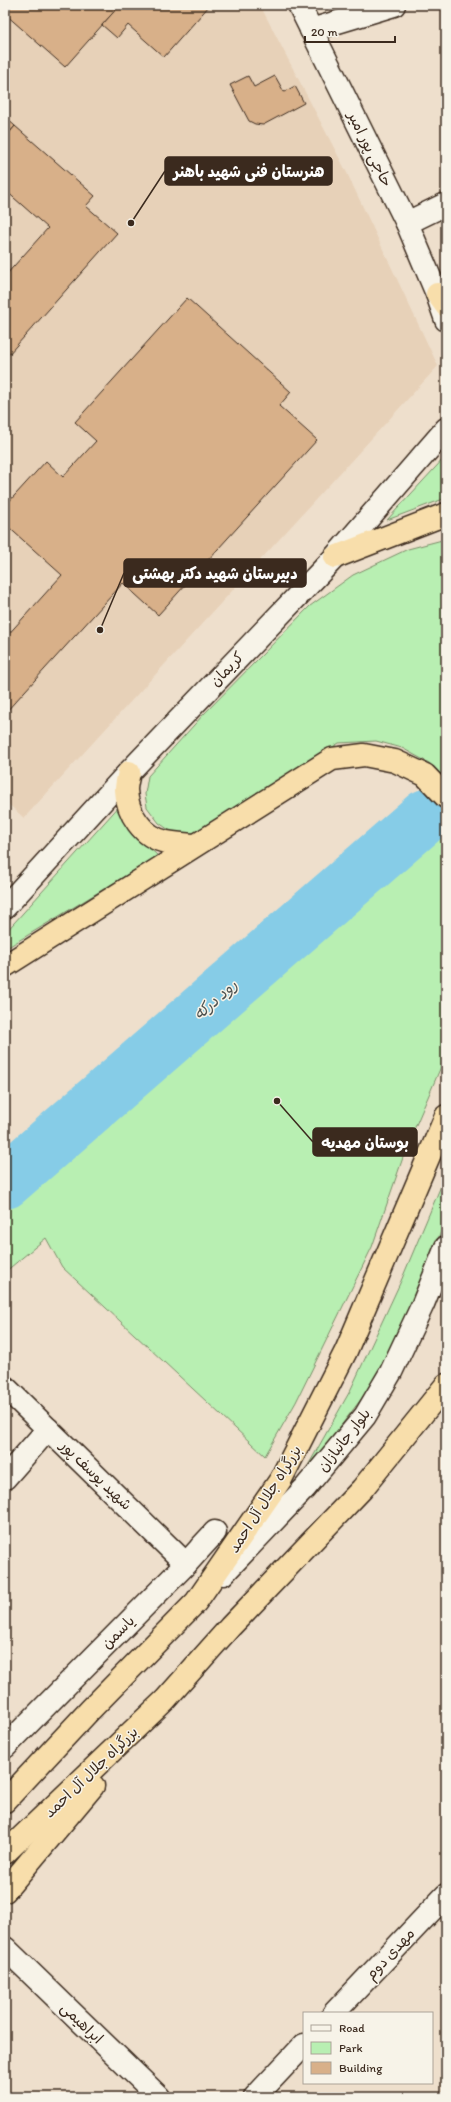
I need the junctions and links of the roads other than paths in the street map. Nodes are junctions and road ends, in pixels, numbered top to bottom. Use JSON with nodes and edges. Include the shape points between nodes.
{"nodes":[{"id":1,"x":299,"y":5,"type":"edge"},
{"id":2,"x":394,"y":5,"type":"edge"},
{"id":3,"x":311,"y":30,"type":"junction"},
{"id":4,"x":446,"y":204,"type":"edge"},
{"id":5,"x":407,"y":223,"type":"junction"},
{"id":6,"x":443,"y":296,"type":"edge"},
{"id":7,"x":446,"y":320,"type":"edge"},
{"id":8,"x":446,"y":429,"type":"edge"},
{"id":9,"x":446,"y":514,"type":"edge"},
{"id":10,"x":335,"y":557,"type":"junction"},
{"id":11,"x":129,"y":772,"type":"junction"},
{"id":12,"x":446,"y":797,"type":"edge"},
{"id":13,"x":194,"y":845,"type":"junction"},
{"id":14,"x":5,"y":907,"type":"edge"},
{"id":15,"x":5,"y":966,"type":"edge"},
{"id":16,"x":446,"y":1116,"type":"edge"},
{"id":17,"x":446,"y":1247,"type":"edge"},
{"id":18,"x":446,"y":1385,"type":"edge"},
{"id":19,"x":5,"y":1386,"type":"edge"},
{"id":20,"x":48,"y":1429,"type":"junction"},
{"id":21,"x":5,"y":1478,"type":"edge"},
{"id":22,"x":193,"y":1556,"type":"joint"},
{"id":23,"x":196,"y":1602,"type":"junction"},
{"id":24,"x":166,"y":1700,"type":"junction"},
{"id":25,"x":5,"y":1747,"type":"edge"},
{"id":26,"x":5,"y":1801,"type":"edge"},
{"id":27,"x":5,"y":1853,"type":"edge"},
{"id":28,"x":5,"y":1891,"type":"edge"},
{"id":29,"x":446,"y":1894,"type":"edge"},
{"id":30,"x":5,"y":1948,"type":"edge"},
{"id":31,"x":335,"y":2012,"type":"edge"},
{"id":32,"x":303,"y":2046,"type":"edge"},
{"id":33,"x":159,"y":2097,"type":"edge"},
{"id":34,"x":255,"y":2097,"type":"edge"}],
"edges":[{"from":1,"to":3,"type":"street","name":"حاجی پور امیر"},
{"from":2,"to":3,"type":"street"},
{"from":3,"to":5,"type":"street","name":"حاجی پور امیر"},
{"from":4,"to":5,"type":"street"},
{"from":5,"to":6,"type":"street","name":"حاجی پور امیر"},
{"from":6,"to":7,"type":"street"},
{"from":8,"to":10,"type":"street","name":"کریمان"},
{"from":9,"to":10,"type":"highway"},
{"from":10,"to":11,"type":"street","name":"کریمان"},
{"from":11,"to":13,"type":"highway","via":[[126,789],[129,807],[137,822],[150,834],[166,842]]},
{"from":11,"to":14,"type":"street","name":"کریمان"},
{"from":12,"to":13,"type":"highway","via":[[425,775],[395,761],[364,755],[332,759]]},
{"from":13,"to":15,"type":"highway"},
{"from":16,"to":23,"type":"highway","name":"بزرگراه جلال آل احمد","via":[[346,1352],[314,1416],[281,1478]]},
{"from":17,"to":23,"type":"street","name":"بلوار جانبازان","via":[[392,1372],[365,1416],[305,1488]]},
{"from":18,"to":24,"type":"highway","name":"بزرگراه جلال آل احمد","via":[[362,1490],[230,1627]]},
{"from":19,"to":20,"type":"street","name":"شهید یوسف پور"},
{"from":20,"to":21,"type":"street"},
{"from":20,"to":22,"type":"street","name":"شهید یوسف پور"},
{"from":22,"to":25,"type":"street","name":"یاسمن"},
{"from":23,"to":26,"type":"highway","name":"بزرگراه جلال آل احمد"},
{"from":24,"to":27,"type":"highway","name":"بزرگراه جلال آل احمد"},
{"from":24,"to":28,"type":"highway"},
{"from":29,"to":31,"type":"street","name":"مهدی دوم"},
{"from":30,"to":33,"type":"street","name":"ابراهیمی"},
{"from":32,"to":34,"type":"street"}]}
